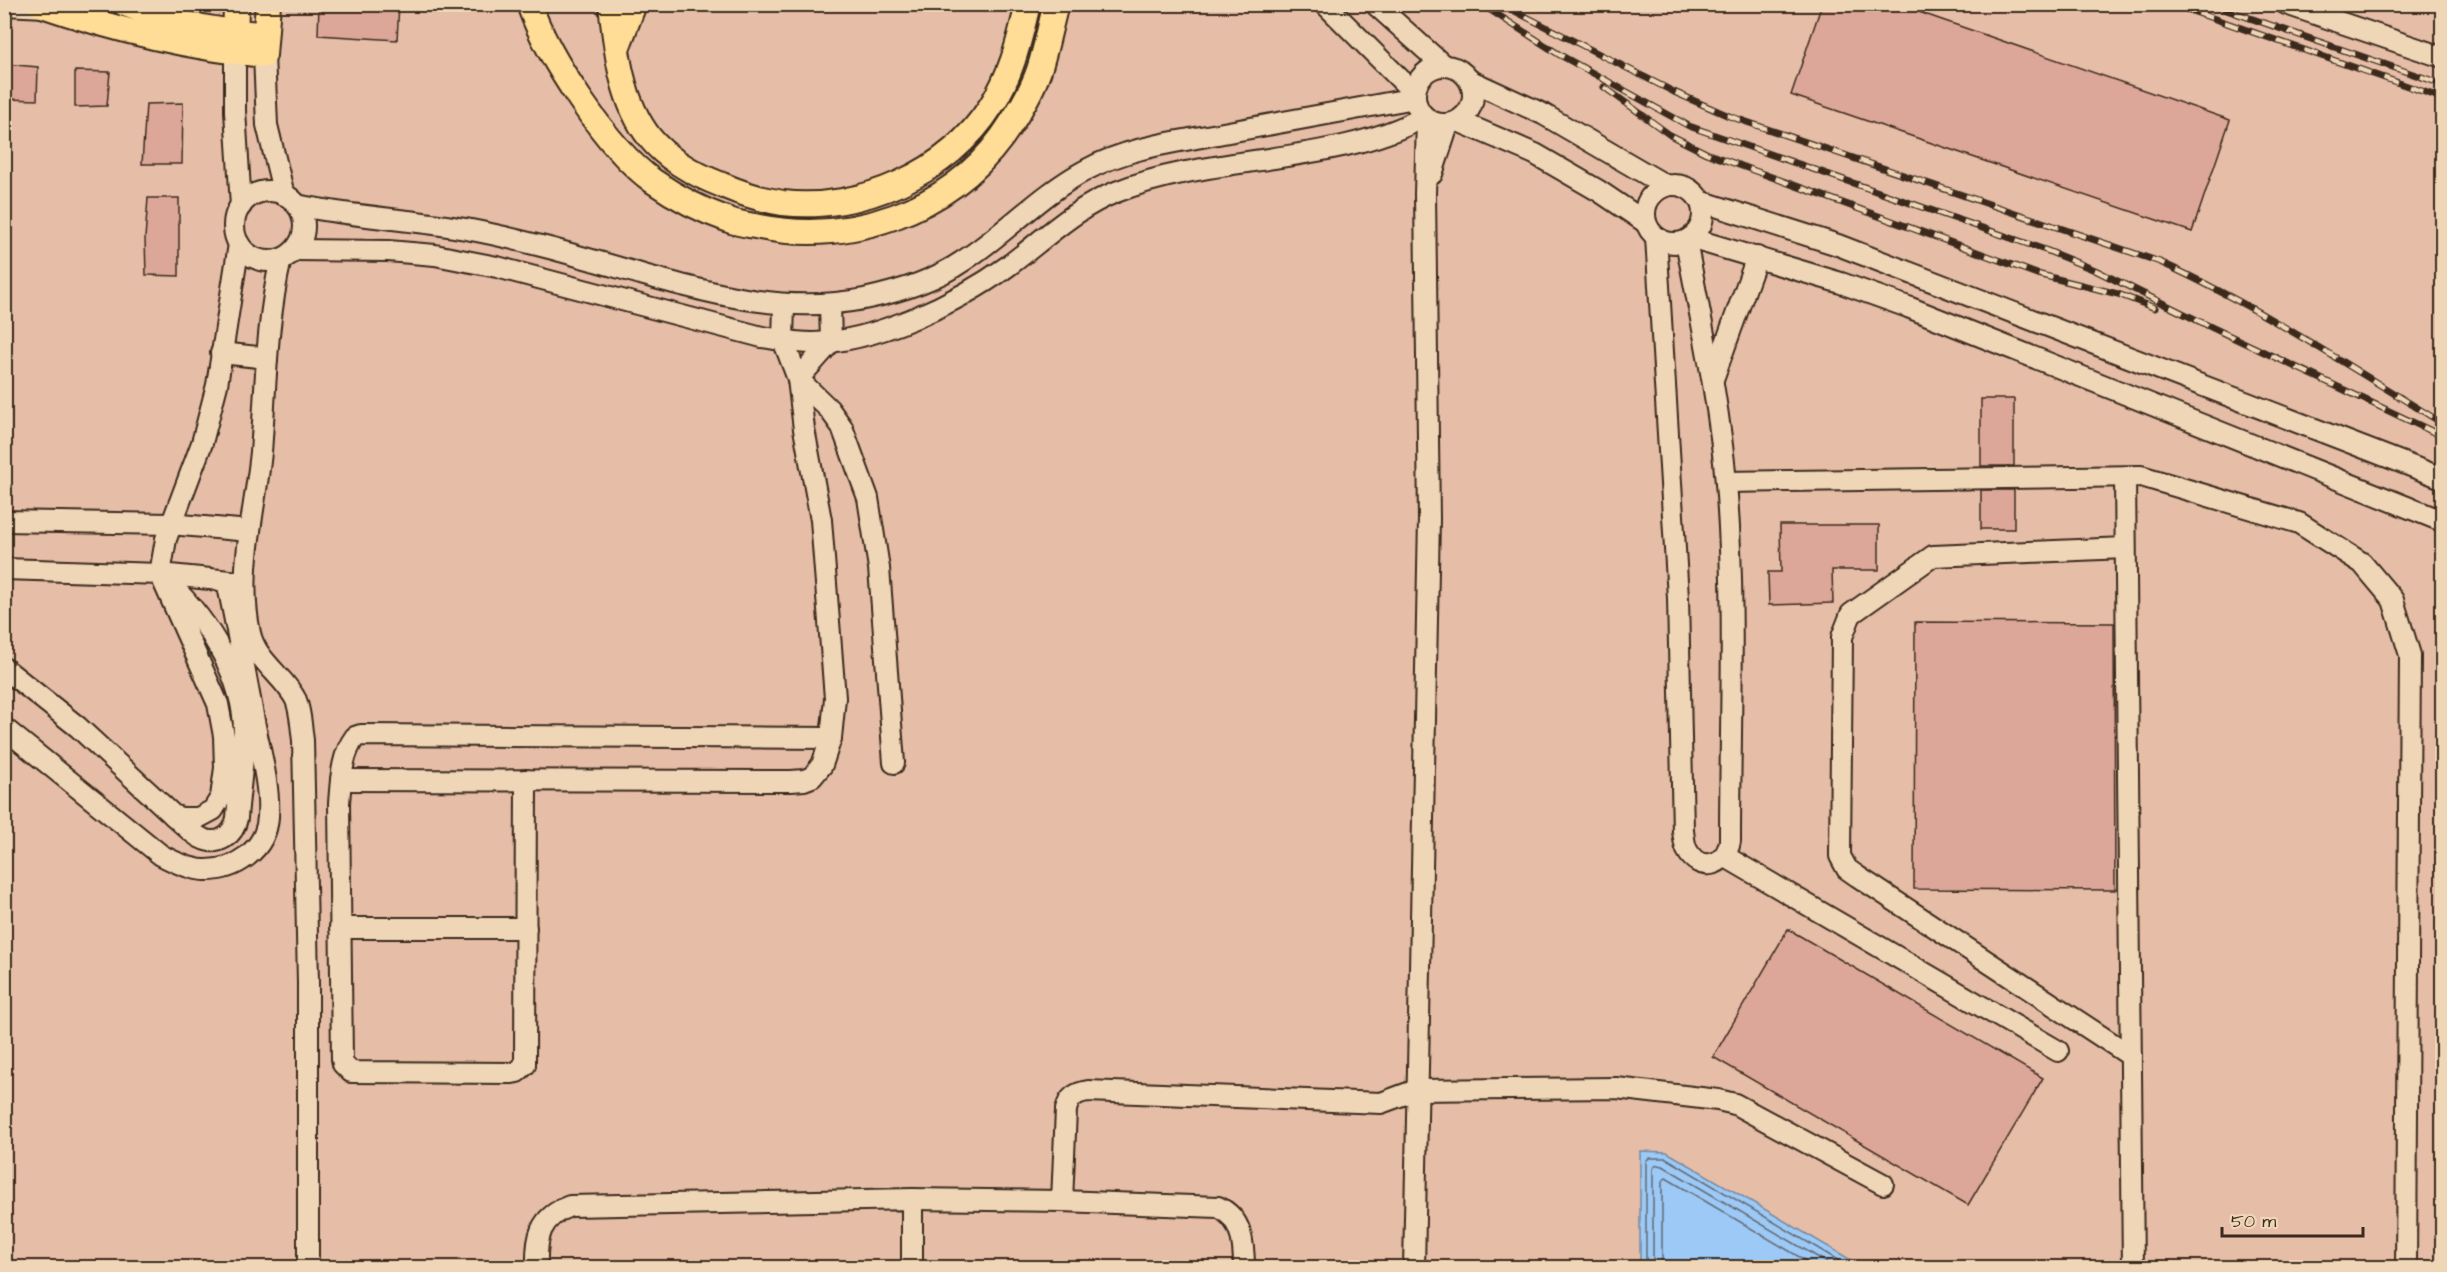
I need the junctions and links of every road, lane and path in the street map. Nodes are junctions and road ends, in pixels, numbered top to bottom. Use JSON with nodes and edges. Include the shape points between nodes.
{"nodes":[{"id":1,"x":125,"y":4,"type":"edge"},
{"id":2,"x":236,"y":4,"type":"edge"},
{"id":3,"x":268,"y":4,"type":"edge"},
{"id":4,"x":529,"y":4,"type":"edge"},
{"id":5,"x":611,"y":4,"type":"edge"},
{"id":6,"x":634,"y":4,"type":"edge"},
{"id":7,"x":1028,"y":4,"type":"edge"},
{"id":8,"x":1056,"y":4,"type":"edge"},
{"id":9,"x":1325,"y":4,"type":"edge"},
{"id":10,"x":1375,"y":4,"type":"edge"},
{"id":11,"x":2286,"y":4,"type":"edge"},
{"id":12,"x":4,"y":5,"type":"edge"},
{"id":13,"x":42,"y":6,"type":"edge"},
{"id":14,"x":235,"y":43,"type":"junction"},
{"id":15,"x":264,"y":45,"type":"junction"},
{"id":16,"x":616,"y":51,"type":"junction"},
{"id":17,"x":2442,"y":57,"type":"edge"},
{"id":18,"x":1444,"y":66,"type":"junction"},
{"id":19,"x":1469,"y":80,"type":"junction"},
{"id":20,"x":1414,"y":96,"type":"junction"},
{"id":21,"x":1425,"y":118,"type":"junction"},
{"id":22,"x":1453,"y":123,"type":"junction"},
{"id":23,"x":1665,"y":185,"type":"junction"},
{"id":24,"x":1425,"y":194,"type":"junction"},
{"id":25,"x":291,"y":200,"type":"junction"},
{"id":26,"x":1700,"y":201,"type":"junction"},
{"id":27,"x":241,"y":206,"type":"junction"},
{"id":28,"x":1650,"y":230,"type":"junction"},
{"id":29,"x":1688,"y":240,"type":"junction"},
{"id":30,"x":239,"y":244,"type":"junction"},
{"id":31,"x":288,"y":254,"type":"junction"},
{"id":32,"x":1757,"y":257,"type":"junction"},
{"id":33,"x":830,"y":304,"type":"junction"},
{"id":34,"x":784,"y":305,"type":"junction"},
{"id":35,"x":783,"y":340,"type":"junction"},
{"id":36,"x":831,"y":342,"type":"junction"},
{"id":37,"x":221,"y":353,"type":"junction"},
{"id":38,"x":267,"y":357,"type":"junction"},
{"id":39,"x":798,"y":379,"type":"junction"},
{"id":40,"x":1712,"y":381,"type":"junction"},
{"id":41,"x":2125,"y":477,"type":"junction"},
{"id":42,"x":2442,"y":478,"type":"edge"},
{"id":43,"x":1726,"y":482,"type":"junction"},
{"id":44,"x":4,"y":521,"type":"edge"},
{"id":45,"x":2442,"y":521,"type":"edge"},
{"id":46,"x":170,"y":524,"type":"junction"},
{"id":47,"x":250,"y":531,"type":"junction"},
{"id":48,"x":2126,"y":548,"type":"junction"},
{"id":49,"x":4,"y":569,"type":"edge"},
{"id":50,"x":160,"y":574,"type":"junction"},
{"id":51,"x":236,"y":582,"type":"junction"},
{"id":52,"x":4,"y":668,"type":"edge"},
{"id":53,"x":4,"y":728,"type":"edge"},
{"id":54,"x":831,"y":738,"type":"junction"},
{"id":55,"x":894,"y":763,"type":"dead end"},
{"id":56,"x":341,"y":780,"type":"junction"},
{"id":57,"x":526,"y":780,"type":"junction"},
{"id":58,"x":166,"y":810,"type":"junction"},
{"id":59,"x":207,"y":840,"type":"junction"},
{"id":60,"x":1725,"y":857,"type":"junction"},
{"id":61,"x":206,"y":870,"type":"junction"},
{"id":62,"x":340,"y":928,"type":"junction"},
{"id":63,"x":526,"y":928,"type":"junction"},
{"id":64,"x":2058,"y":1051,"type":"dead end"},
{"id":65,"x":2131,"y":1056,"type":"junction"},
{"id":66,"x":1416,"y":1090,"type":"junction"},
{"id":67,"x":1883,"y":1184,"type":"dead end"},
{"id":68,"x":912,"y":1199,"type":"junction"},
{"id":69,"x":1062,"y":1201,"type":"junction"},
{"id":70,"x":308,"y":1268,"type":"edge"},
{"id":71,"x":537,"y":1268,"type":"edge"},
{"id":72,"x":912,"y":1268,"type":"edge"},
{"id":73,"x":1245,"y":1268,"type":"edge"},
{"id":74,"x":1414,"y":1268,"type":"edge"},
{"id":75,"x":2133,"y":1268,"type":"edge"},
{"id":76,"x":2406,"y":1268,"type":"edge"}],
"edges":[{"from":1,"to":14,"type":"main road","via":[[170,21],[215,31]]},
{"from":2,"to":14,"type":"main road"},
{"from":3,"to":15,"type":"main road"},
{"from":4,"to":8,"type":"main road","via":[[543,37],[595,118],[621,151],[652,180],[731,221],[778,231],[818,232],[861,228],[899,215],[933,199],[972,170],[1001,139],[1023,105],[1039,71]]},
{"from":5,"to":16,"type":"main road"},
{"from":6,"to":16,"type":"main road"},
{"from":7,"to":16,"type":"main road","via":[[1014,62],[991,107],[966,137],[937,163],[903,182],[861,197],[820,204],[746,195],[677,162],[651,138],[638,117]]},
{"from":9,"to":20,"type":"street"},
{"from":10,"to":18,"type":"street"},
{"from":11,"to":17,"type":"street"},
{"from":12,"to":13,"type":"street"},
{"from":13,"to":14,"type":"main road","via":[[196,47]]},
{"from":14,"to":15,"type":"main road"},
{"from":14,"to":27,"type":"street"},
{"from":15,"to":25,"type":"street","via":[[267,125]]},
{"from":18,"to":19,"type":"street","via":[[1458,70]]},
{"from":18,"to":20,"type":"street","via":[[1424,74]]},
{"from":19,"to":22,"type":"street","via":[[1473,101],[1467,114]]},
{"from":19,"to":23,"type":"street","via":[[1543,114]]},
{"from":20,"to":21,"type":"street"},
{"from":20,"to":33,"type":"street","via":[[1119,155],[1060,186],[961,263],[895,292]]},
{"from":21,"to":22,"type":"street","via":[[1440,125]]},
{"from":21,"to":24,"type":"street"},
{"from":21,"to":36,"type":"street","via":[[1353,144],[1198,169],[1118,191],[1078,212],[969,293],[906,320]]},
{"from":22,"to":24,"type":"street"},
{"from":22,"to":28,"type":"street","via":[[1535,154],[1599,191]]},
{"from":23,"to":26,"type":"street","via":[[1684,186]]},
{"from":23,"to":28,"type":"street","via":[[1646,204]]},
{"from":24,"to":66,"type":"street","via":[[1429,519]]},
{"from":25,"to":27,"type":"street","via":[[277,192],[261,192]]},
{"from":25,"to":31,"type":"street","via":[[304,228],[303,236]]},
{"from":25,"to":34,"type":"street","via":[[352,215],[466,229],[703,291]]},
{"from":26,"to":29,"type":"street","via":[[1702,224]]},
{"from":26,"to":42,"type":"street","via":[[1838,245]]},
{"from":27,"to":30,"type":"street","via":[[235,220]]},
{"from":28,"to":29,"type":"street","via":[[1673,243]]},
{"from":28,"to":60,"type":"street","via":[[1678,598],[1685,846],[1702,863],[1720,862]]},
{"from":29,"to":32,"type":"street"},
{"from":29,"to":40,"type":"street"},
{"from":30,"to":31,"type":"street","via":[[265,261]]},
{"from":30,"to":37,"type":"street"},
{"from":31,"to":35,"type":"street","via":[[388,251],[435,255],[497,267]]},
{"from":31,"to":38,"type":"street","via":[[270,311]]},
{"from":32,"to":40,"type":"street"},
{"from":32,"to":45,"type":"street","via":[[1908,306]]},
{"from":33,"to":34,"type":"street"},
{"from":33,"to":36,"type":"street"},
{"from":34,"to":35,"type":"street"},
{"from":35,"to":36,"type":"street"},
{"from":35,"to":39,"type":"street"},
{"from":36,"to":39,"type":"street"},
{"from":37,"to":38,"type":"street"},
{"from":37,"to":46,"type":"street","via":[[202,442]]},
{"from":38,"to":47,"type":"street"},
{"from":39,"to":54,"type":"street","via":[[826,566],[835,698]]},
{"from":39,"to":55,"type":"street","via":[[830,409],[842,427],[868,498],[879,568]]},
{"from":40,"to":43,"type":"street"},
{"from":41,"to":43,"type":"street"},
{"from":41,"to":48,"type":"street"},
{"from":41,"to":76,"type":"street","via":[[2141,477],[2299,523],[2362,563],[2393,600],[2410,655]]},
{"from":43,"to":60,"type":"street","via":[[1731,600],[1730,841]]},
{"from":44,"to":46,"type":"street"},
{"from":46,"to":47,"type":"street"},
{"from":46,"to":50,"type":"street"},
{"from":47,"to":51,"type":"street"},
{"from":48,"to":65,"type":"street"},
{"from":48,"to":65,"type":"street","via":[[1933,556],[1851,614],[1842,637],[1840,856],[1847,869],[1857,876]]},
{"from":49,"to":50,"type":"street"},
{"from":50,"to":51,"type":"street"},
{"from":50,"to":58,"type":"street","via":[[218,704],[224,746],[221,797],[213,810],[189,819]]},
{"from":50,"to":59,"type":"street","via":[[206,626],[241,703],[244,734],[236,824],[223,839]]},
{"from":51,"to":61,"type":"street","via":[[268,818],[259,845],[245,858],[237,864]]},
{"from":51,"to":70,"type":"street","via":[[250,634],[260,654],[296,700],[303,740]]},
{"from":52,"to":58,"type":"street","via":[[78,727]]},
{"from":53,"to":61,"type":"street","via":[[150,848],[183,866]]},
{"from":54,"to":56,"type":"street","via":[[361,735],[355,737],[346,752]]},
{"from":54,"to":57,"type":"street","via":[[822,765],[804,780]]},
{"from":56,"to":57,"type":"street"},
{"from":56,"to":62,"type":"street"},
{"from":57,"to":63,"type":"street"},
{"from":58,"to":59,"type":"street"},
{"from":59,"to":61,"type":"street"},
{"from":60,"to":64,"type":"street"},
{"from":62,"to":63,"type":"street"},
{"from":62,"to":63,"type":"street","via":[[342,1059],[346,1068],[356,1073],[512,1073],[522,1069],[526,1059]]},
{"from":65,"to":75,"type":"street"},
{"from":66,"to":67,"type":"street","via":[[1616,1088],[1718,1100],[1735,1104]]},
{"from":66,"to":69,"type":"street","via":[[1381,1103],[1078,1092],[1066,1110]]},
{"from":66,"to":74,"type":"street"},
{"from":68,"to":69,"type":"street"},
{"from":68,"to":71,"type":"street","via":[[570,1206],[555,1211],[538,1236]]},
{"from":68,"to":72,"type":"street"},
{"from":69,"to":73,"type":"street","via":[[1218,1207],[1226,1211],[1241,1231]]}]}
